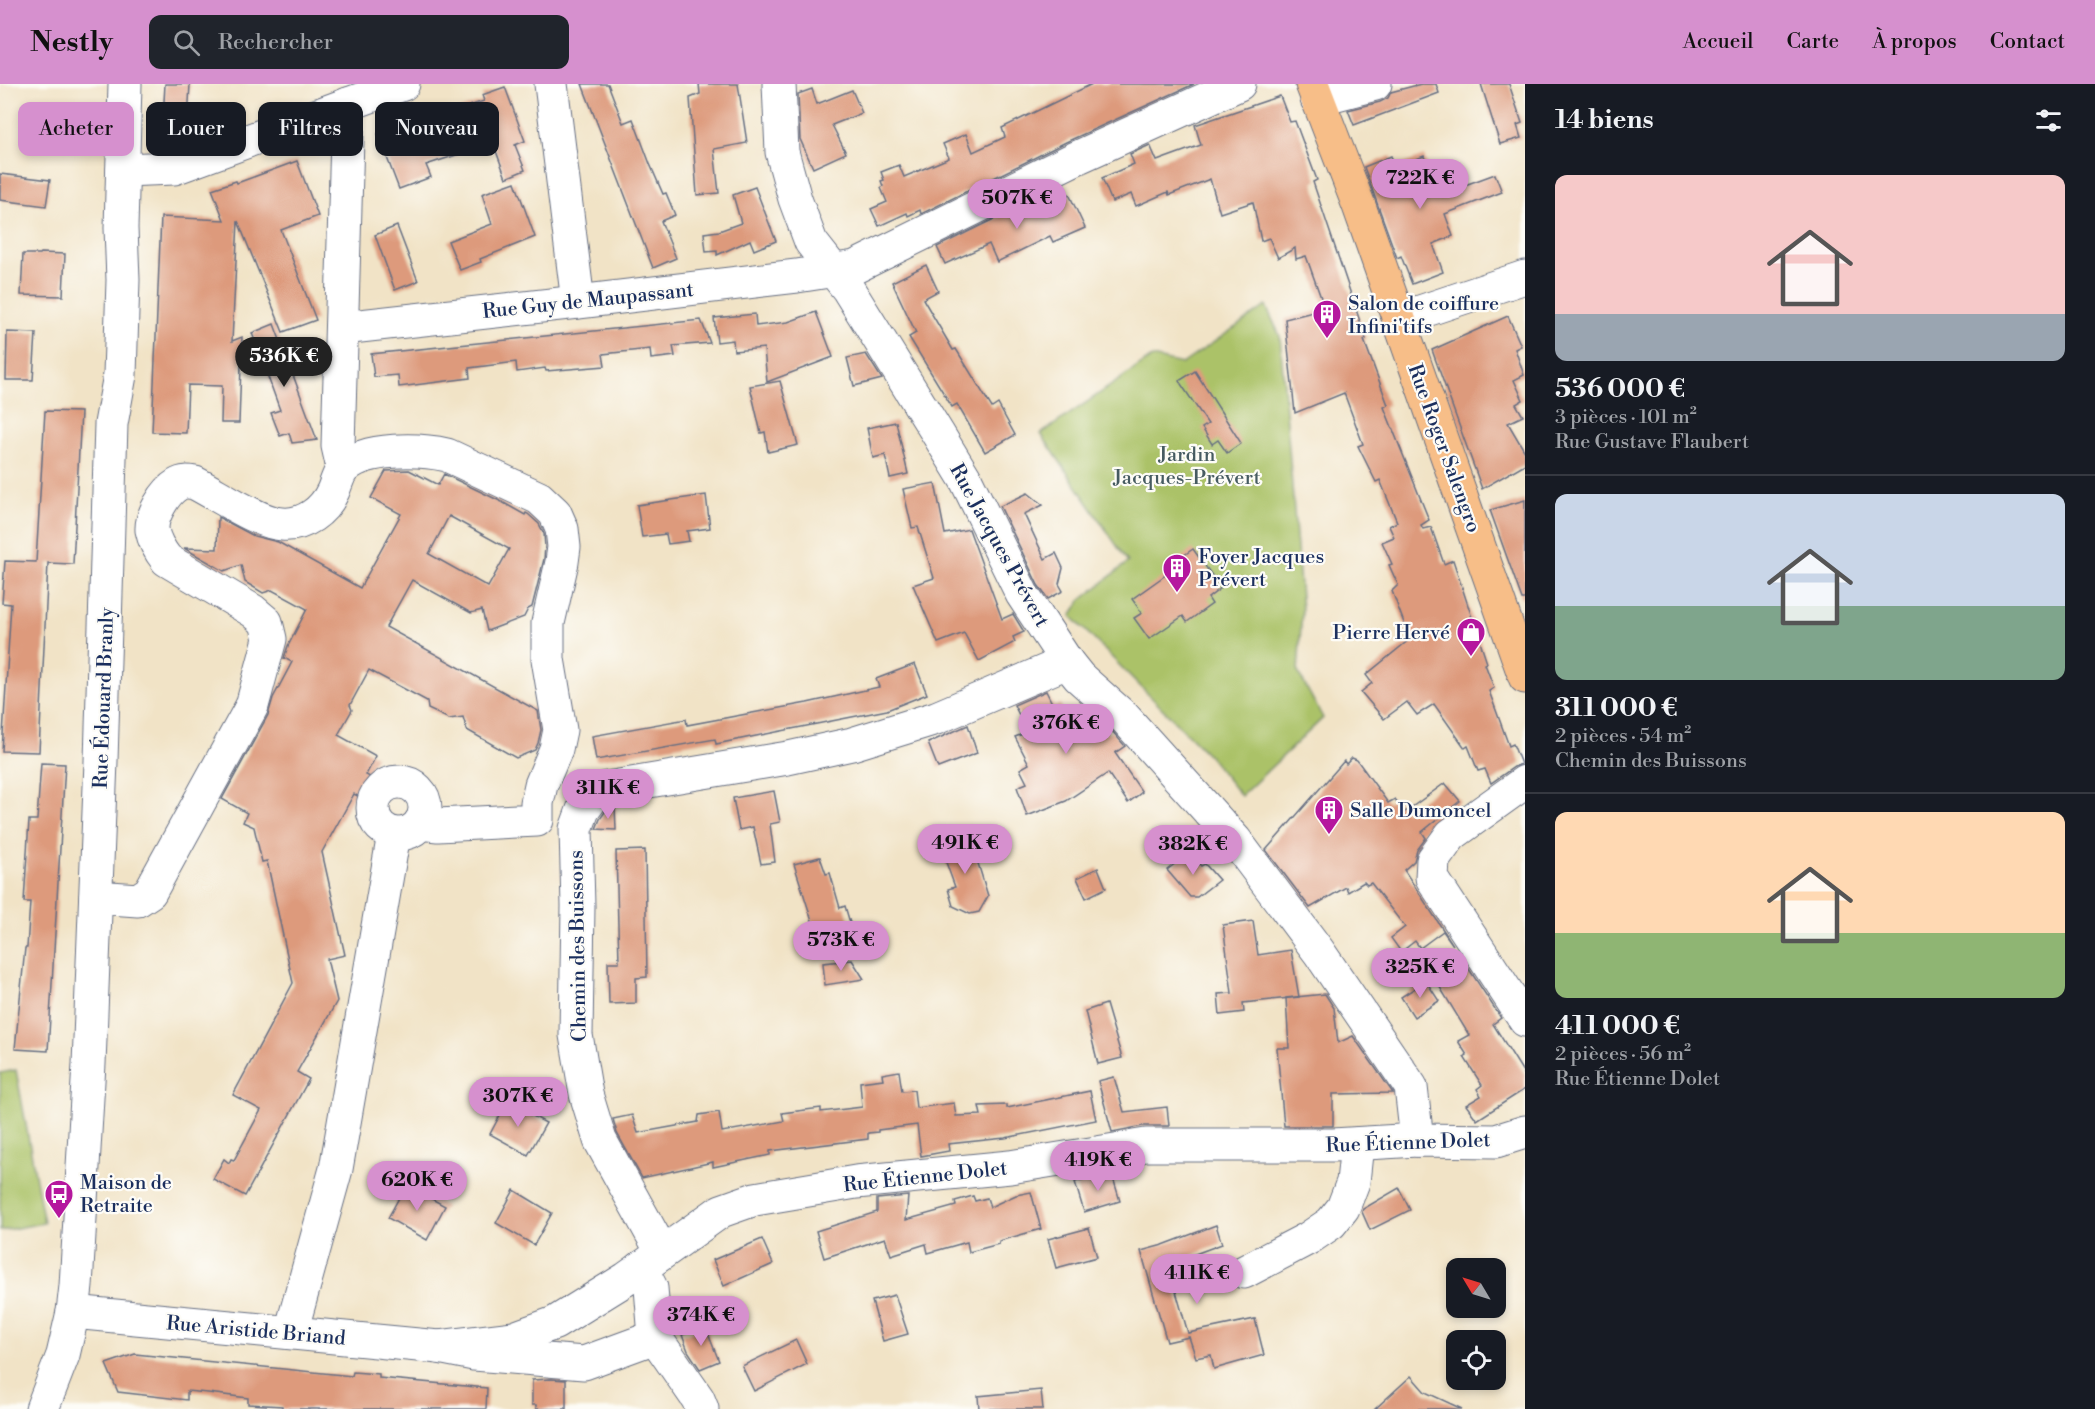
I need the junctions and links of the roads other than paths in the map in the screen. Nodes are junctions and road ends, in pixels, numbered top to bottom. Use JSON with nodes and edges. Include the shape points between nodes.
{"nodes":[{"id":1,"x":125,"y":84,"type":"edge"},
{"id":2,"x":403,"y":84,"type":"edge"},
{"id":3,"x":551,"y":84,"type":"edge"},
{"id":4,"x":779,"y":84,"type":"edge"},
{"id":5,"x":1239,"y":84,"type":"edge"},
{"id":6,"x":1375,"y":84,"type":"edge"},
{"id":7,"x":1314,"y":92,"type":"edge"},
{"id":8,"x":354,"y":102,"type":"edge"},
{"id":9,"x":258,"y":137,"type":"edge"},
{"id":10,"x":347,"y":156,"type":"edge"},
{"id":11,"x":123,"y":170,"type":"junction"},
{"id":12,"x":833,"y":270,"type":"junction"},
{"id":13,"x":1525,"y":277,"type":"edge"},
{"id":14,"x":578,"y":302,"type":"junction"},
{"id":15,"x":1399,"y":319,"type":"junction"},
{"id":16,"x":342,"y":328,"type":"junction"},
{"id":17,"x":341,"y":457,"type":"junction"},
{"id":18,"x":108,"y":536,"type":"junction"},
{"id":19,"x":154,"y":537,"type":"junction"},
{"id":20,"x":1067,"y":662,"type":"junction"},
{"id":21,"x":1525,"y":678,"type":"edge"},
{"id":22,"x":1525,"y":782,"type":"edge"},
{"id":23,"x":537,"y":820,"type":"junction"},
{"id":24,"x":576,"y":829,"type":"junction"},
{"id":25,"x":96,"y":897,"type":"junction"},
{"id":26,"x":1525,"y":1020,"type":"edge"},
{"id":27,"x":1525,"y":1132,"type":"edge"},
{"id":28,"x":1417,"y":1140,"type":"junction"},
{"id":29,"x":1358,"y":1144,"type":"junction"},
{"id":30,"x":651,"y":1260,"type":"junction"},
{"id":31,"x":1244,"y":1272,"type":"dead end"},
{"id":32,"x":73,"y":1312,"type":"junction"},
{"id":33,"x":291,"y":1332,"type":"junction"},
{"id":34,"x":655,"y":1337,"type":"junction"},
{"id":35,"x":439,"y":1347,"type":"junction"},
{"id":36,"x":42,"y":1409,"type":"edge"},
{"id":37,"x":702,"y":1409,"type":"edge"}],
"edges":[{"from":1,"to":11,"type":"street","name":"Rue Édouard Branly"},
{"from":2,"to":8,"type":"street"},
{"from":3,"to":14,"type":"street"},
{"from":4,"to":12,"type":"street","name":"Rue Jacques Prévert","via":[[782,152],[795,199],[811,242]]},
{"from":5,"to":12,"type":"street","name":"Rue Guy de Maupassant","via":[[1074,159],[855,267]]},
{"from":6,"to":7,"type":"street"},
{"from":7,"to":15,"type":"main road","name":"Rue Roger Salengro"},
{"from":9,"to":11,"type":"street","via":[[174,168]]},
{"from":10,"to":16,"type":"street"},
{"from":11,"to":18,"type":"street","name":"Rue Édouard Branly","via":[[120,375],[111,424]]},
{"from":12,"to":14,"type":"street","name":"Rue Guy de Maupassant"},
{"from":12,"to":20,"type":"street","name":"Rue Jacques Prévert","via":[[955,462],[1022,594]]},
{"from":13,"to":15,"type":"street"},
{"from":14,"to":16,"type":"street","name":"Rue Guy de Maupassant"},
{"from":15,"to":21,"type":"main road","name":"Rue Roger Salengro"},
{"from":16,"to":17,"type":"street"},
{"from":17,"to":19,"type":"street","via":[[331,495],[312,517],[283,525],[266,521],[195,483],[184,482],[170,491],[154,515]]},
{"from":17,"to":23,"type":"street","via":[[433,452],[447,455],[539,498],[555,513],[564,547],[548,623],[548,658],[560,730],[539,794]]},
{"from":18,"to":19,"type":"street"},
{"from":18,"to":25,"type":"street","name":"Rue Édouard Branly"},
{"from":19,"to":25,"type":"street","via":[[167,560],[266,622],[270,639],[252,706],[150,892],[138,900]]},
{"from":20,"to":24,"type":"street","name":"Chemin des Buissons","via":[[936,718],[852,744],[607,789],[596,794],[582,810]]},
{"from":20,"to":28,"type":"street","name":"Rue Jacques Prévert","via":[[1124,717],[1235,840],[1318,952],[1411,1088]]},
{"from":22,"to":26,"type":"street","via":[[1451,835],[1433,860],[1432,878]]},
{"from":23,"to":24,"type":"street"},
{"from":23,"to":33,"type":"street","via":[[407,828],[336,1169]]},
{"from":24,"to":30,"type":"street","name":"Chemin des Buissons","via":[[576,1035],[586,1094],[600,1140]]},
{"from":25,"to":32,"type":"street","name":"Rue Édouard Branly"},
{"from":27,"to":28,"type":"street","name":"Rue Étienne Dolet","via":[[1496,1141]]},
{"from":28,"to":29,"type":"street","name":"Rue Étienne Dolet"},
{"from":29,"to":30,"type":"street","name":"Rue Étienne Dolet","via":[[1146,1145],[1010,1167],[856,1182],[754,1199],[721,1211]]},
{"from":29,"to":31,"type":"street","via":[[1353,1182],[1343,1208],[1331,1223]]},
{"from":30,"to":34,"type":"street","name":"Chemin des Buissons"},
{"from":30,"to":35,"type":"street","name":"Rue Aristide Briand","via":[[555,1323],[514,1338]]},
{"from":32,"to":33,"type":"street","name":"Rue Aristide Briand"},
{"from":32,"to":36,"type":"street","name":"Rue Édouard Branly","via":[[63,1355]]},
{"from":33,"to":35,"type":"street","name":"Rue Aristide Briand"},
{"from":34,"to":35,"type":"street","name":"Rue Aristide Briand","via":[[584,1363],[474,1354]]},
{"from":34,"to":37,"type":"street"}]}
